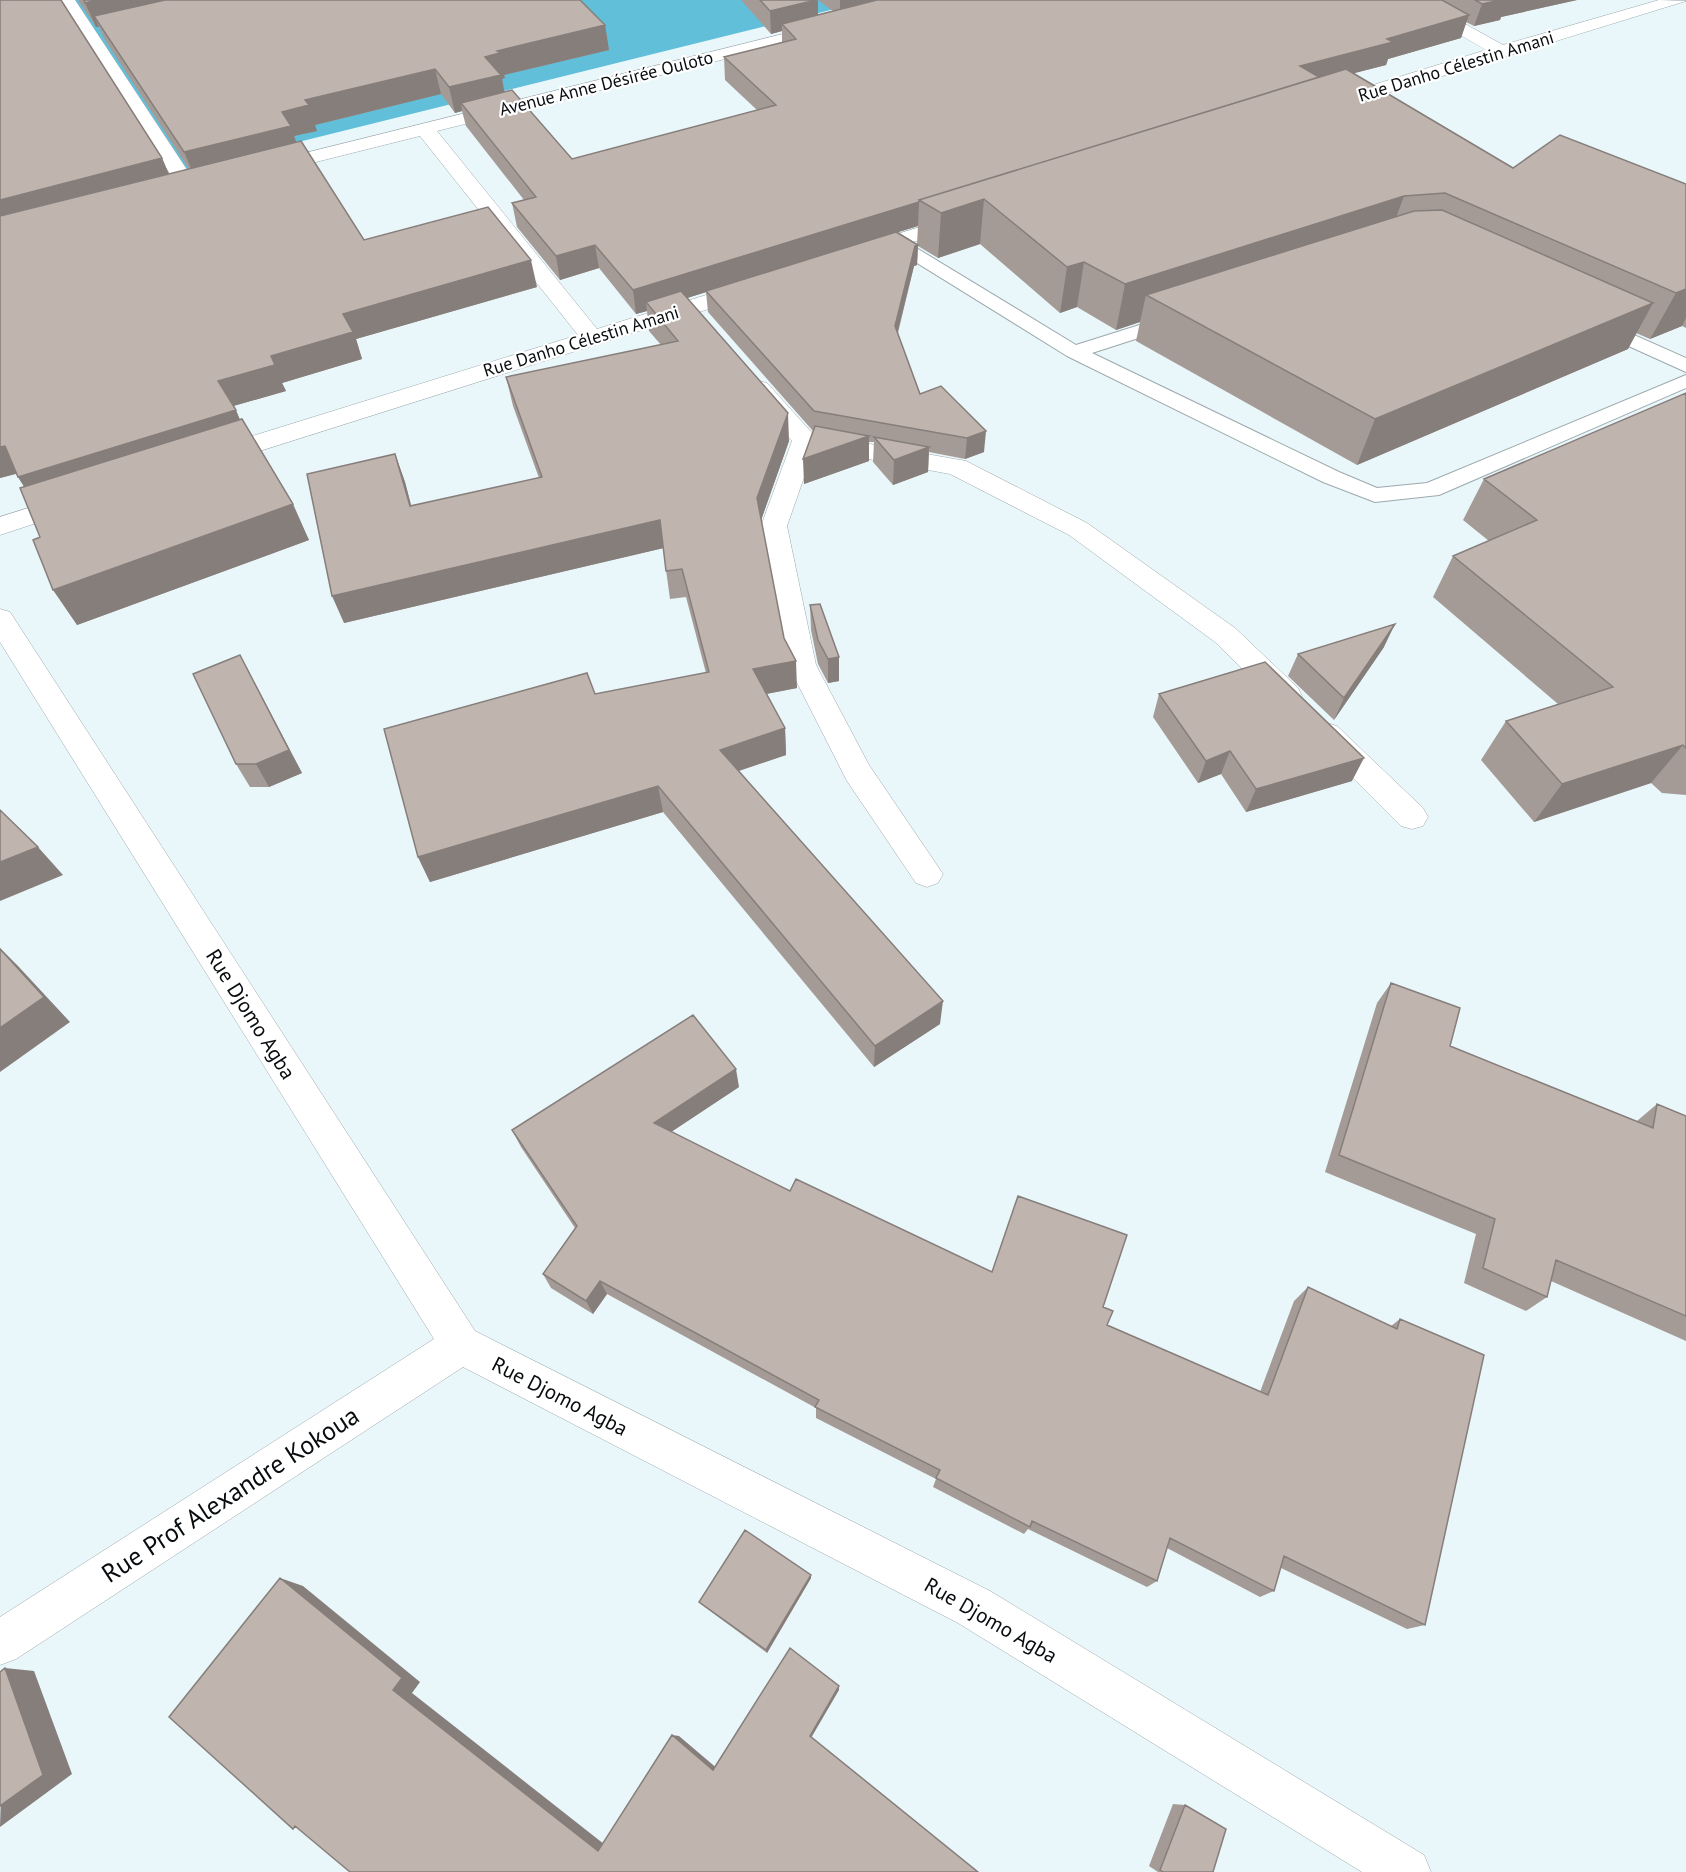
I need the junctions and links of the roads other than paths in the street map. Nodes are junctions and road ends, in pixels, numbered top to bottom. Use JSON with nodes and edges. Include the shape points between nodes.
{"nodes":[{"id":1,"x":66,"y":0,"type":"edge"},
{"id":2,"x":1409,"y":0,"type":"edge"},
{"id":3,"x":1678,"y":0,"type":"edge"},
{"id":4,"x":820,"y":13,"type":"edge"},
{"id":5,"x":110,"y":32,"type":"edge"},
{"id":6,"x":88,"y":37,"type":"junction"},
{"id":7,"x":1501,"y":51,"type":"junction"},
{"id":8,"x":1318,"y":108,"type":"edge"},
{"id":9,"x":425,"y":129,"type":"junction"},
{"id":10,"x":245,"y":174,"type":"edge"},
{"id":11,"x":211,"y":182,"type":"edge"},
{"id":12,"x":189,"y":188,"type":"junction"},
{"id":13,"x":167,"y":194,"type":"edge"},
{"id":14,"x":975,"y":216,"type":"edge"},
{"id":15,"x":895,"y":241,"type":"junction"},
{"id":16,"x":840,"y":259,"type":"edge"},
{"id":17,"x":775,"y":280,"type":"edge"},
{"id":18,"x":1196,"y":313,"type":"edge"},
{"id":19,"x":1582,"y":317,"type":"edge"},
{"id":20,"x":592,"y":338,"type":"junction"},
{"id":21,"x":1074,"y":352,"type":"junction"},
{"id":22,"x":1686,"y":366,"type":"edge"},
{"id":23,"x":743,"y":369,"type":"edge"},
{"id":24,"x":1686,"y":381,"type":"edge"},
{"id":25,"x":805,"y":440,"type":"junction"},
{"id":26,"x":194,"y":463,"type":"edge"},
{"id":27,"x":91,"y":496,"type":"edge"},
{"id":28,"x":0,"y":526,"type":"edge"},
{"id":29,"x":4,"y":631,"type":"edge"},
{"id":30,"x":1412,"y":817,"type":"dead end"},
{"id":31,"x":927,"y":874,"type":"dead end"},
{"id":32,"x":461,"y":1345,"type":"junction"},
{"id":33,"x":0,"y":1643,"type":"edge"},
{"id":34,"x":1407,"y":1872,"type":"edge"}],
"edges":[{"from":1,"to":6,"type":"street"},
{"from":2,"to":7,"type":"street"},
{"from":3,"to":7,"type":"street","name":"Rue Danho Célestin Amani"},
{"from":4,"to":9,"type":"street","name":"Avenue Anne Désirée Ouloto","via":[[843,24]]},
{"from":5,"to":6,"type":"street"},
{"from":6,"to":12,"type":"street"},
{"from":7,"to":8,"type":"street","name":"Rue Danho Célestin Amani"},
{"from":9,"to":10,"type":"street","name":"Avenue Anne Désirée Ouloto"},
{"from":9,"to":20,"type":"street"},
{"from":11,"to":12,"type":"street"},
{"from":12,"to":13,"type":"street"},
{"from":14,"to":15,"type":"street"},
{"from":15,"to":16,"type":"street"},
{"from":15,"to":21,"type":"lane"},
{"from":17,"to":20,"type":"street","name":"Rue Danho Célestin Amani","via":[[696,316]]},
{"from":18,"to":21,"type":"lane"},
{"from":19,"to":22,"type":"lane"},
{"from":20,"to":26,"type":"street","name":"Rue Danho Célestin Amani"},
{"from":21,"to":24,"type":"lane","via":[[1375,495],[1431,490]]},
{"from":23,"to":25,"type":"street"},
{"from":25,"to":30,"type":"street","via":[[957,466],[1078,529],[1225,635]]},
{"from":25,"to":31,"type":"street","via":[[774,526],[802,665],[858,773]]},
{"from":27,"to":28,"type":"street"},
{"from":29,"to":32,"type":"street","name":"Rue Djomo Agba"},
{"from":32,"to":33,"type":"street","name":"Rue Prof Alexandre Kokoua"},
{"from":32,"to":34,"type":"street","name":"Rue Djomo Agba","via":[[974,1607]]}]}
